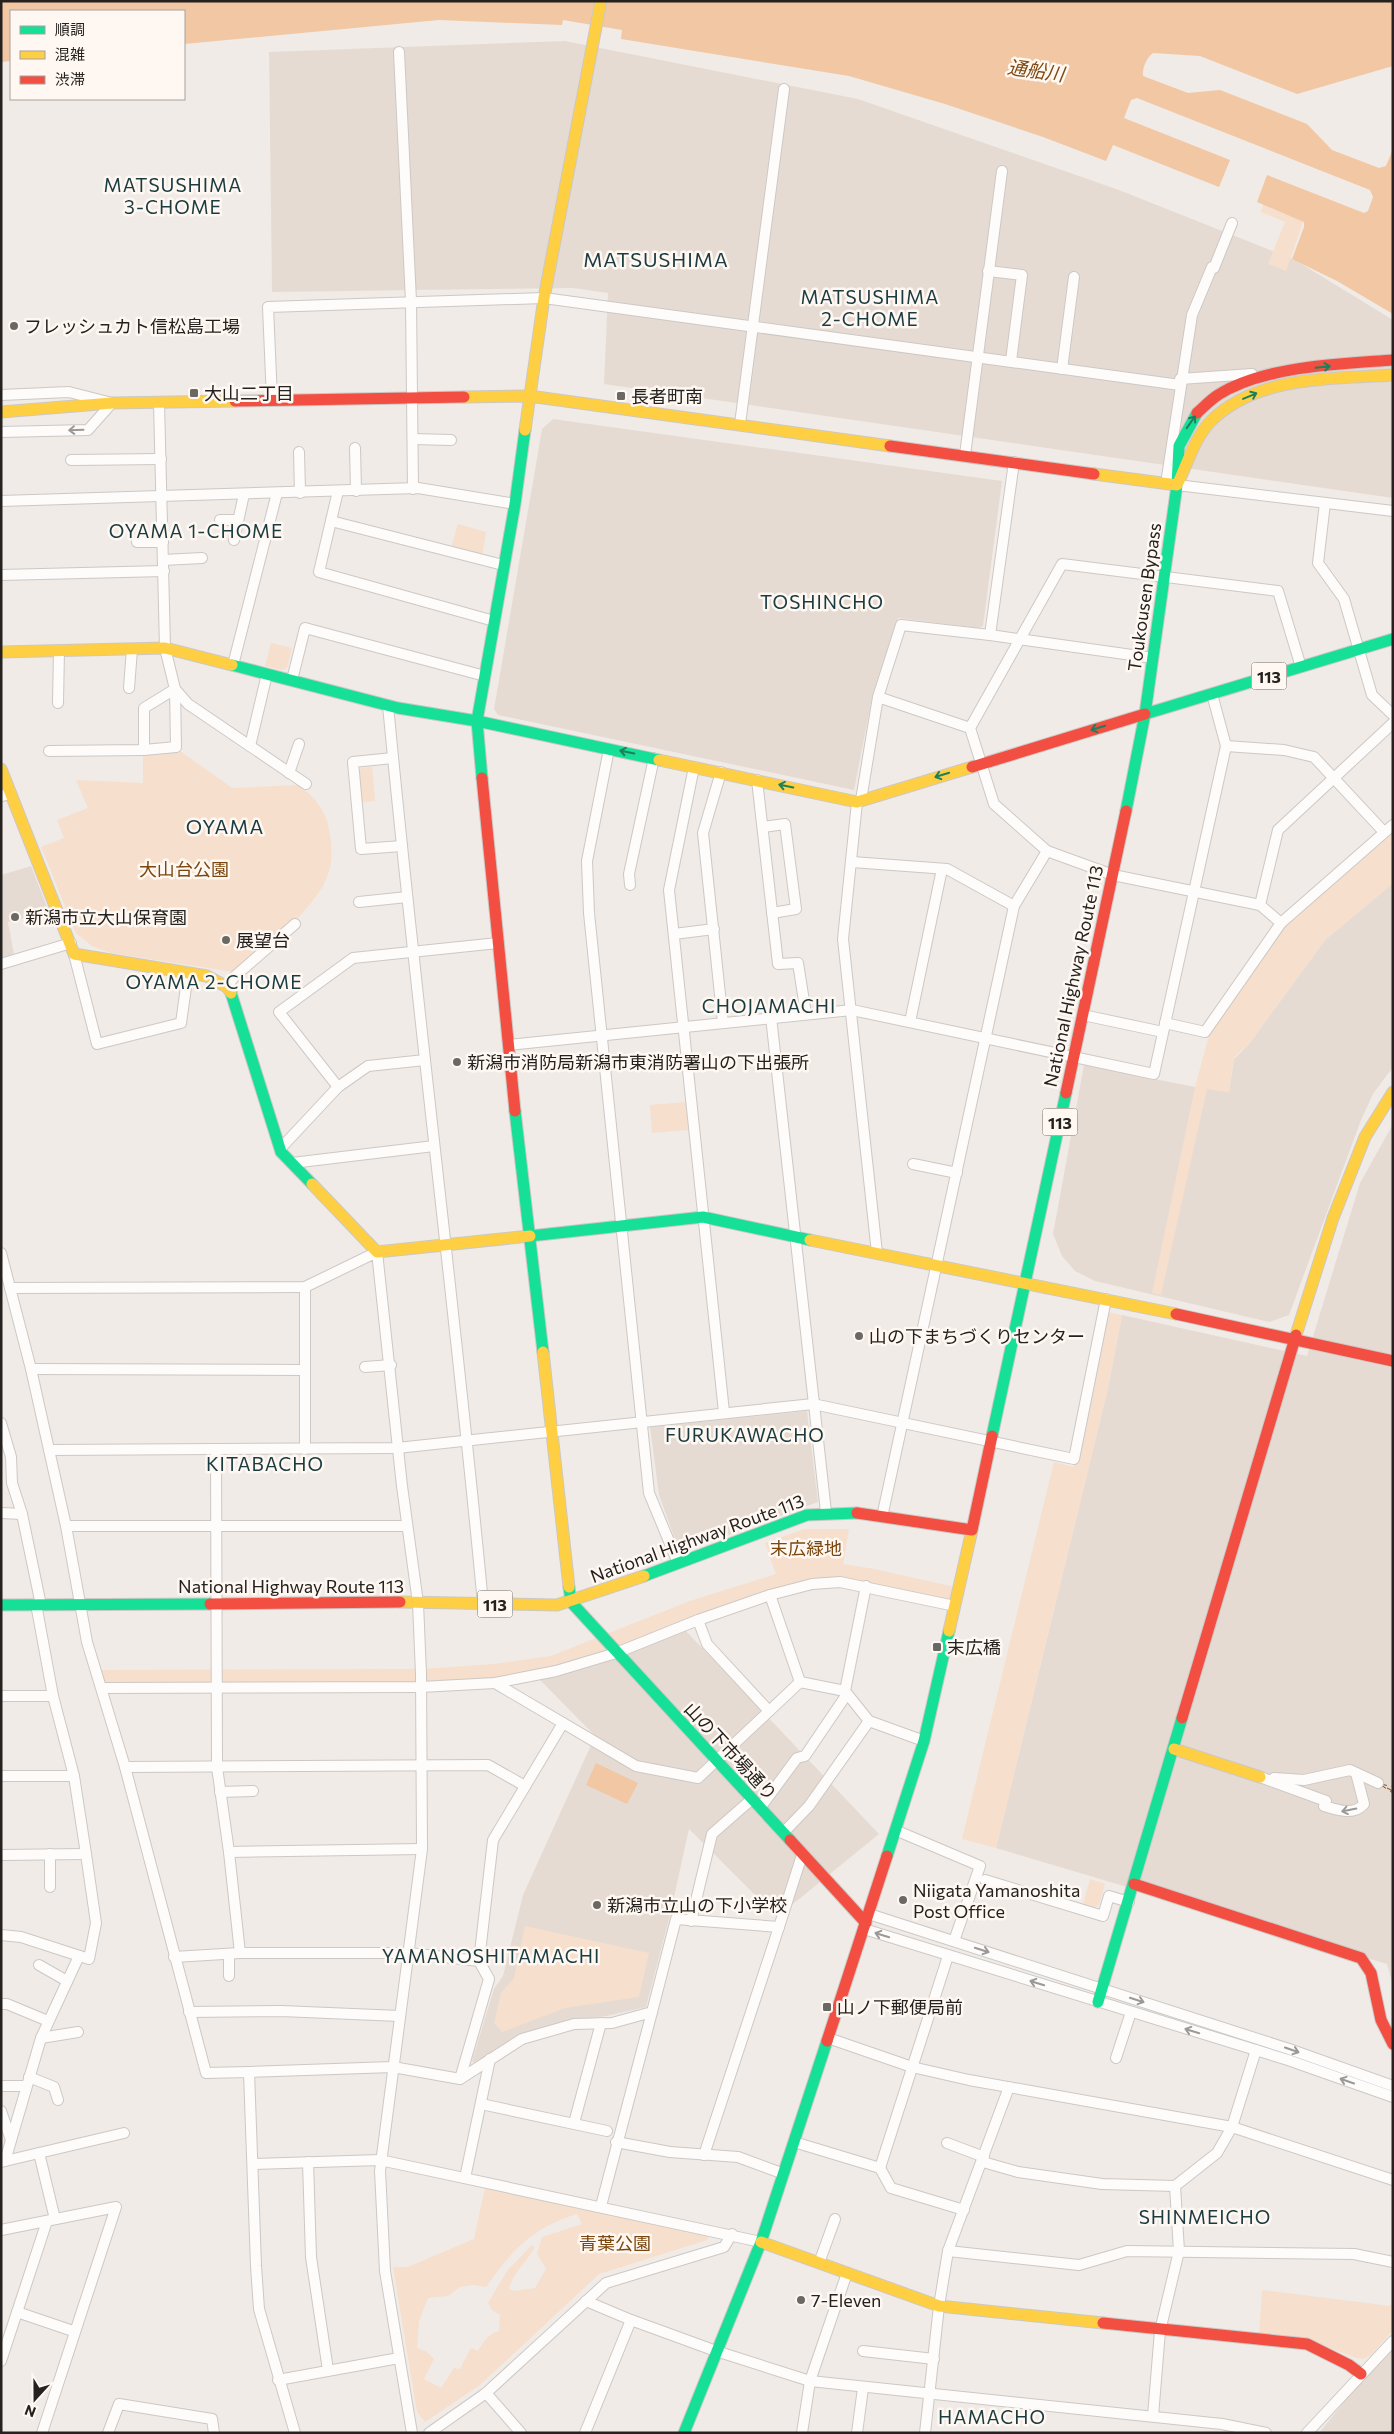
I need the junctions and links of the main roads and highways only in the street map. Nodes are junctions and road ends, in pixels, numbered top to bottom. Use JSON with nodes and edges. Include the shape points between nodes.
{"nodes":[{"id":1,"x":601,"y":1,"type":"edge"},
{"id":2,"x":1393,"y":360,"type":"edge"},
{"id":3,"x":1393,"y":374,"type":"edge"},
{"id":4,"x":529,"y":396,"type":"junction"},
{"id":5,"x":1,"y":412,"type":"edge"},
{"id":6,"x":1177,"y":485,"type":"junction"},
{"id":7,"x":1393,"y":639,"type":"edge"},
{"id":8,"x":1,"y":652,"type":"edge"},
{"id":9,"x":1144,"y":714,"type":"junction"},
{"id":10,"x":477,"y":721,"type":"junction"},
{"id":11,"x":1,"y":769,"type":"edge"},
{"id":12,"x":6,"y":795,"type":"edge"},
{"id":13,"x":1393,"y":1092,"type":"edge"},
{"id":14,"x":530,"y":1234,"type":"junction"},
{"id":15,"x":1024,"y":1284,"type":"junction"},
{"id":16,"x":1295,"y":1340,"type":"junction"},
{"id":17,"x":1393,"y":1361,"type":"edge"},
{"id":18,"x":972,"y":1530,"type":"junction"},
{"id":19,"x":571,"y":1602,"type":"junction"},
{"id":20,"x":1,"y":1604,"type":"edge"},
{"id":21,"x":1174,"y":1749,"type":"junction"},
{"id":22,"x":1260,"y":1777,"type":"road end"},
{"id":23,"x":1134,"y":1884,"type":"junction"},
{"id":24,"x":867,"y":1922,"type":"junction"},
{"id":25,"x":1098,"y":2002,"type":"road end"},
{"id":26,"x":1393,"y":2044,"type":"edge"},
{"id":27,"x":762,"y":2242,"type":"junction"},
{"id":28,"x":1361,"y":2374,"type":"road end"},
{"id":29,"x":684,"y":2433,"type":"edge"}],
"edges":[{"from":1,"to":4,"type":"main road","via":[[544,298]]},
{"from":6,"to":2,"type":"main road","name":"Toukousen Bypass","number":"113","one_way":true,"via":[[1176,453],[1181,438],[1194,417],[1218,394],[1274,373]]},
{"from":6,"to":3,"type":"main road","name":"Toukousen Bypass","number":"113","one_way":true,"via":[[1201,435],[1212,421],[1240,400],[1277,387]]},
{"from":4,"to":5,"type":"main road","via":[[112,402]]},
{"from":4,"to":6,"type":"main road"},
{"from":4,"to":10,"type":"main road","via":[[515,504]]},
{"from":6,"to":9,"type":"main road","name":"Toukousen Bypass","number":"113"},
{"from":7,"to":9,"type":"main road","number":"113"},
{"from":8,"to":10,"type":"main road","via":[[165,648],[388,705]]},
{"from":9,"to":10,"type":"main road","one_way":true,"via":[[859,801]]},
{"from":9,"to":15,"type":"main road","name":"National Highway Route 113","number":"113","via":[[1113,875]]},
{"from":10,"to":14,"type":"main road"},
{"from":11,"to":12,"type":"main road"},
{"from":12,"to":14,"type":"main road","via":[[72,948],[207,976],[227,988],[234,999],[280,1149],[377,1252]]},
{"from":13,"to":16,"type":"main road","via":[[1366,1137],[1332,1218]]},
{"from":14,"to":15,"type":"main road","via":[[703,1217]]},
{"from":14,"to":19,"type":"main road"},
{"from":15,"to":16,"type":"main road"},
{"from":15,"to":18,"type":"main road","name":"National Highway Route 113","number":"113"},
{"from":16,"to":17,"type":"main road"},
{"from":16,"to":21,"type":"main road"},
{"from":18,"to":19,"type":"main road","name":"National Highway Route 113","number":"113","via":[[882,1517],[826,1512],[806,1515]]},
{"from":18,"to":24,"type":"main road","via":[[924,1741]]},
{"from":19,"to":20,"type":"main road","name":"National Highway Route 113","number":"113","via":[[557,1605]]},
{"from":19,"to":24,"type":"main road","name":"山の下市場通り"},
{"from":21,"to":22,"type":"main road"},
{"from":21,"to":23,"type":"main road"},
{"from":23,"to":25,"type":"main road"},
{"from":23,"to":26,"type":"main road","via":[[1361,1958],[1371,1973],[1381,2020]]},
{"from":24,"to":27,"type":"main road"},
{"from":27,"to":28,"type":"main road","via":[[939,2306],[1307,2344]]},
{"from":27,"to":29,"type":"main road"}]}
